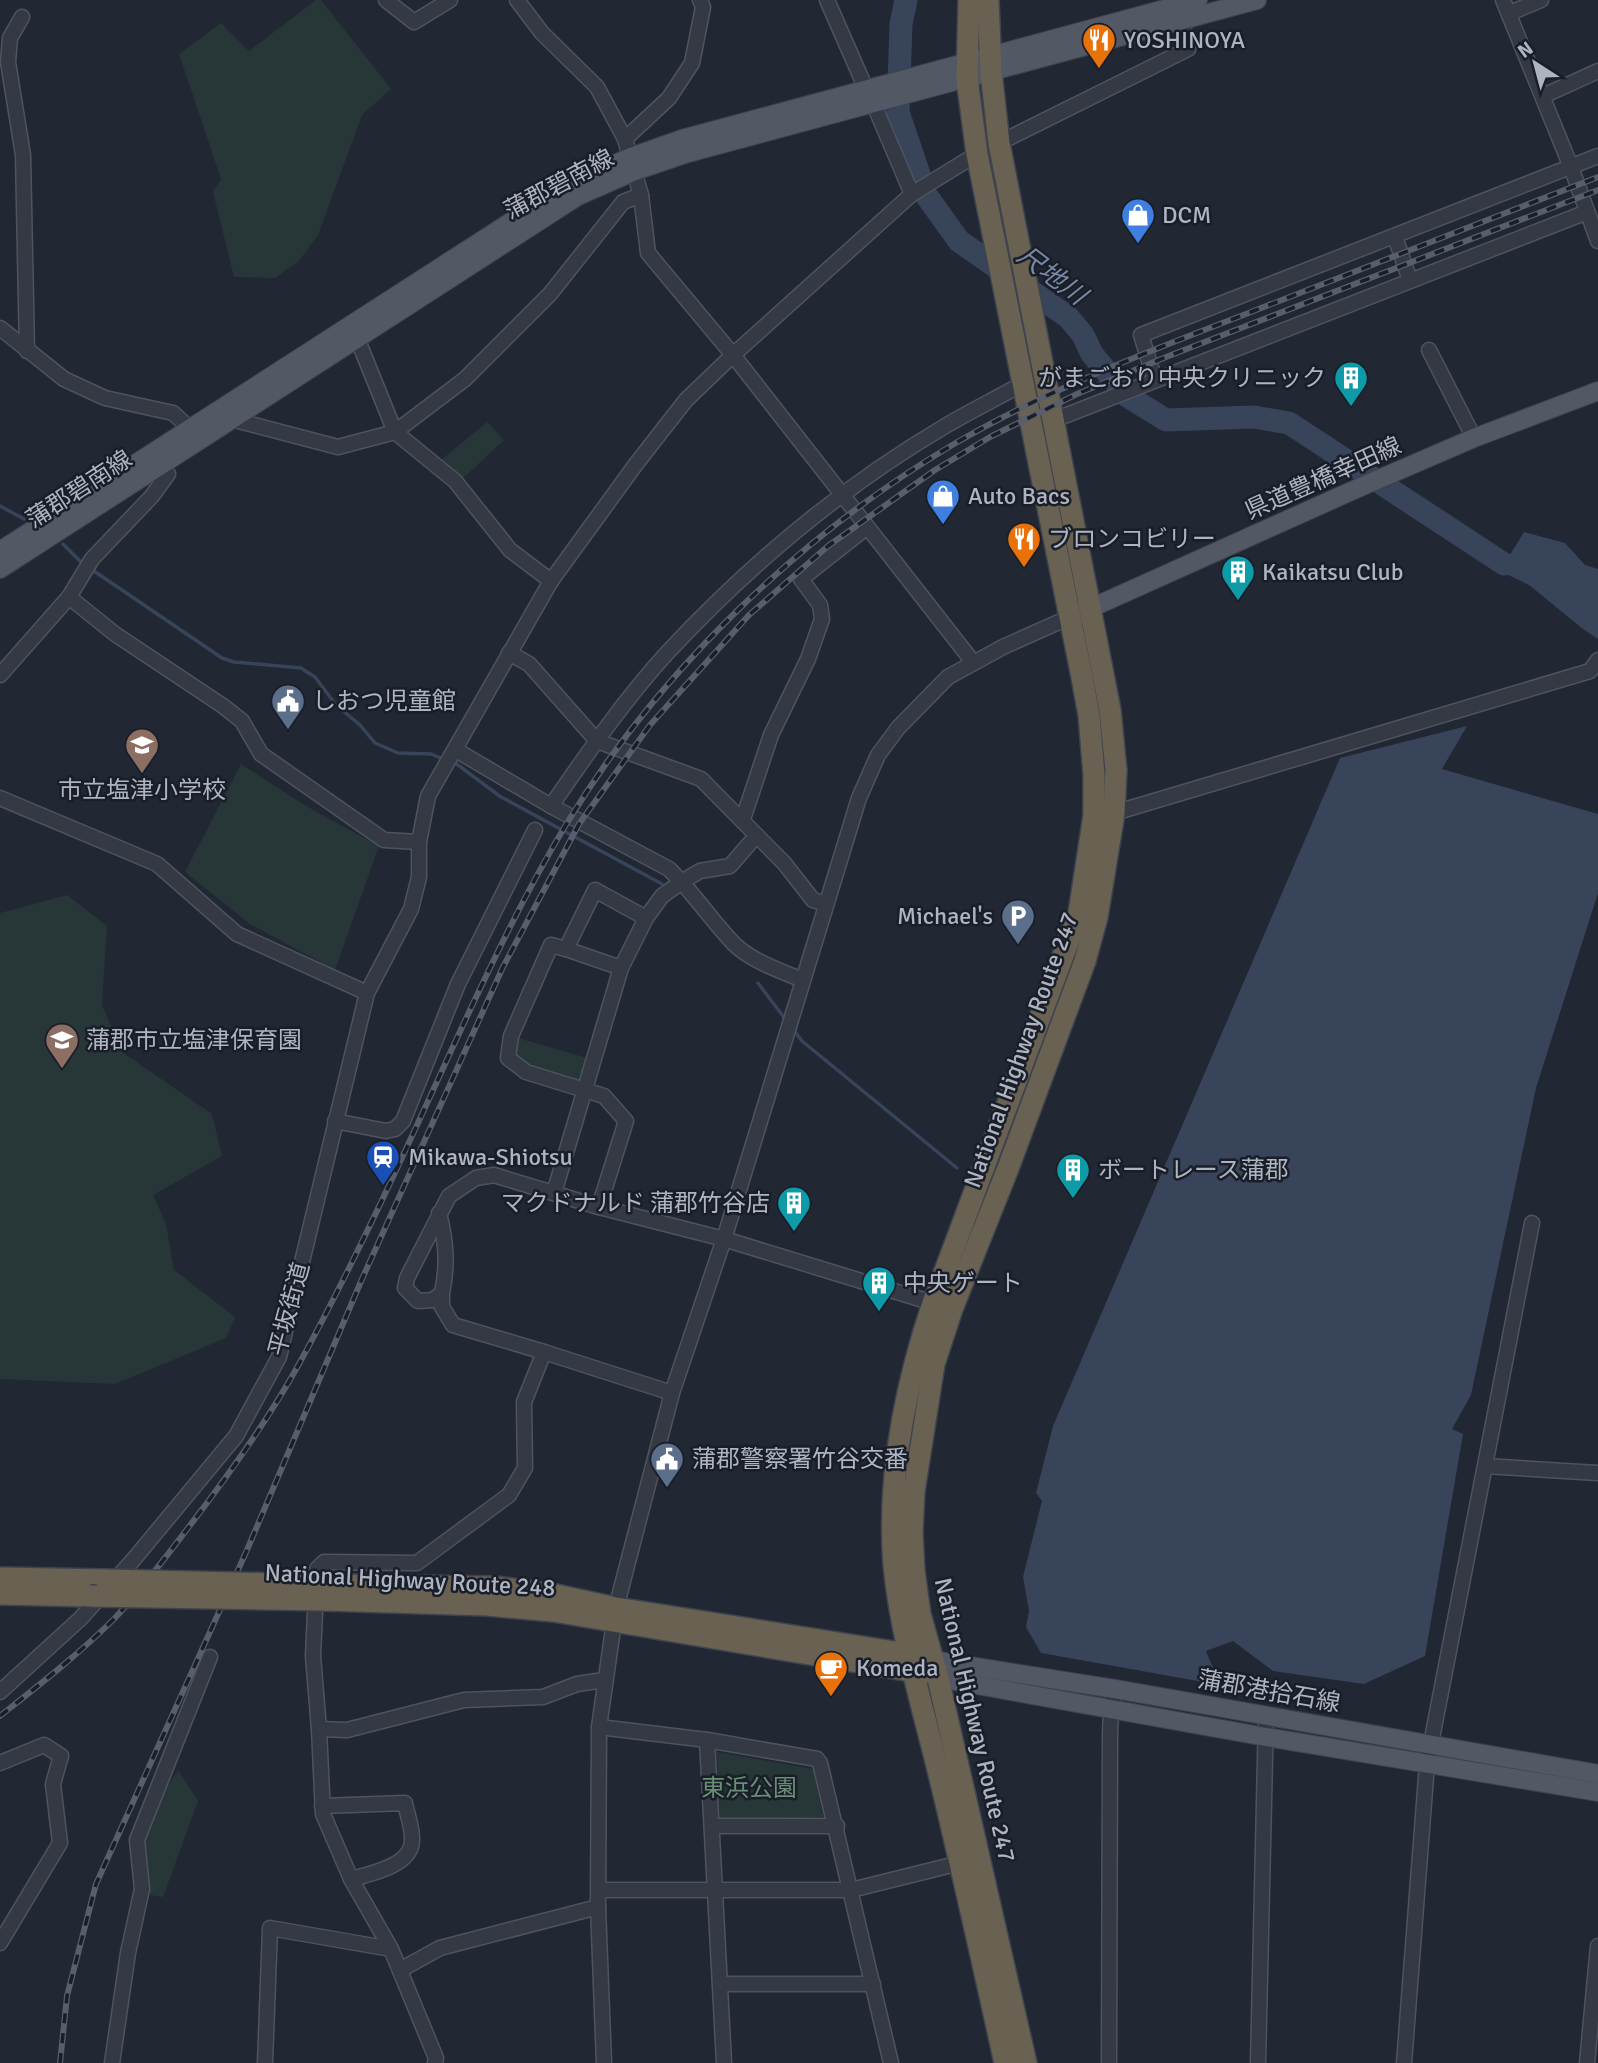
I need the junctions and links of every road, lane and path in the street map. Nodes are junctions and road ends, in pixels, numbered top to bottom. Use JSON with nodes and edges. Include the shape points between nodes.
{"nodes":[{"id":1,"x":386,"y":0,"type":"edge"},
{"id":2,"x":450,"y":0,"type":"edge"},
{"id":3,"x":517,"y":0,"type":"edge"},
{"id":4,"x":700,"y":0,"type":"edge"},
{"id":5,"x":827,"y":0,"type":"edge"},
{"id":6,"x":970,"y":0,"type":"edge"},
{"id":7,"x":988,"y":0,"type":"edge"},
{"id":8,"x":1198,"y":0,"type":"edge"},
{"id":9,"x":1257,"y":0,"type":"edge"},
{"id":10,"x":1541,"y":0,"type":"edge"},
{"id":11,"x":1506,"y":6,"type":"edge"},
{"id":12,"x":1176,"y":9,"type":"edge"},
{"id":13,"x":22,"y":17,"type":"dead end"},
{"id":14,"x":990,"y":64,"type":"junction"},
{"id":15,"x":968,"y":71,"type":"junction"},
{"id":16,"x":1598,"y":71,"type":"edge"},
{"id":17,"x":889,"y":92,"type":"junction"},
{"id":18,"x":1543,"y":96,"type":"junction"},
{"id":19,"x":625,"y":139,"type":"junction"},
{"id":20,"x":999,"y":143,"type":"junction"},
{"id":21,"x":976,"y":154,"type":"junction"},
{"id":22,"x":1598,"y":156,"type":"edge"},
{"id":23,"x":633,"y":164,"type":"junction"},
{"id":24,"x":1572,"y":167,"type":"junction"},
{"id":25,"x":919,"y":190,"type":"junction"},
{"id":26,"x":641,"y":195,"type":"junction"},
{"id":27,"x":1587,"y":212,"type":"junction"},
{"id":28,"x":1395,"y":237,"type":"junction"},
{"id":29,"x":1598,"y":241,"type":"edge"},
{"id":30,"x":1410,"y":281,"type":"junction"},
{"id":31,"x":0,"y":328,"type":"edge"},
{"id":32,"x":357,"y":338,"type":"junction"},
{"id":33,"x":1429,"y":350,"type":"dead end"},
{"id":34,"x":27,"y":351,"type":"junction"},
{"id":35,"x":733,"y":355,"type":"junction"},
{"id":36,"x":1148,"y":383,"type":"junction"},
{"id":37,"x":1022,"y":384,"type":"junction"},
{"id":38,"x":1598,"y":391,"type":"edge"},
{"id":39,"x":231,"y":419,"type":"junction"},
{"id":40,"x":1054,"y":421,"type":"junction"},
{"id":41,"x":394,"y":432,"type":"junction"},
{"id":42,"x":196,"y":433,"type":"junction"},
{"id":43,"x":1475,"y":438,"type":"junction"},
{"id":44,"x":152,"y":471,"type":"junction"},
{"id":45,"x":842,"y":494,"type":"junction"},
{"id":46,"x":867,"y":527,"type":"junction"},
{"id":47,"x":0,"y":551,"type":"edge"},
{"id":48,"x":0,"y":569,"type":"edge"},
{"id":49,"x":551,"y":581,"type":"junction"},
{"id":50,"x":69,"y":597,"type":"junction"},
{"id":51,"x":1091,"y":609,"type":"junction"},
{"id":52,"x":1070,"y":617,"type":"junction"},
{"id":53,"x":509,"y":653,"type":"junction"},
{"id":54,"x":973,"y":662,"type":"junction"},
{"id":55,"x":1595,"y":669,"type":"edge"},
{"id":56,"x":0,"y":675,"type":"edge"},
{"id":57,"x":597,"y":741,"type":"junction"},
{"id":58,"x":451,"y":757,"type":"junction"},
{"id":59,"x":0,"y":798,"type":"edge"},
{"id":60,"x":551,"y":806,"type":"junction"},
{"id":61,"x":1114,"y":813,"type":"junction"},
{"id":62,"x":743,"y":819,"type":"junction"},
{"id":63,"x":535,"y":831,"type":"dead end"},
{"id":64,"x":756,"y":836,"type":"junction"},
{"id":65,"x":419,"y":842,"type":"junction"},
{"id":66,"x":682,"y":881,"type":"junction"},
{"id":67,"x":825,"y":904,"type":"junction"},
{"id":68,"x":646,"y":918,"type":"junction"},
{"id":69,"x":566,"y":949,"type":"junction"},
{"id":70,"x":621,"y":968,"type":"junction"},
{"id":71,"x":802,"y":980,"type":"junction"},
{"id":72,"x":367,"y":992,"type":"junction"},
{"id":73,"x":584,"y":1092,"type":"junction"},
{"id":74,"x":335,"y":1121,"type":"junction"},
{"id":75,"x":554,"y":1193,"type":"junction"},
{"id":76,"x":599,"y":1207,"type":"junction"},
{"id":77,"x":439,"y":1213,"type":"junction"},
{"id":78,"x":1531,"y":1223,"type":"dead end"},
{"id":79,"x":724,"y":1239,"type":"junction"},
{"id":80,"x":442,"y":1293,"type":"junction"},
{"id":81,"x":933,"y":1303,"type":"junction"},
{"id":82,"x":544,"y":1352,"type":"junction"},
{"id":83,"x":672,"y":1393,"type":"junction"},
{"id":84,"x":1485,"y":1466,"type":"junction"},
{"id":85,"x":1598,"y":1473,"type":"edge"},
{"id":86,"x":0,"y":1578,"type":"edge"},
{"id":87,"x":326,"y":1593,"type":"junction"},
{"id":88,"x":0,"y":1594,"type":"edge"},
{"id":89,"x":615,"y":1615,"type":"junction"},
{"id":90,"x":210,"y":1657,"type":"dead end"},
{"id":91,"x":923,"y":1665,"type":"junction"},
{"id":92,"x":604,"y":1680,"type":"junction"},
{"id":93,"x":1115,"y":1689,"type":"junction"},
{"id":94,"x":0,"y":1692,"type":"edge"},
{"id":95,"x":1111,"y":1709,"type":"junction"},
{"id":96,"x":1266,"y":1716,"type":"junction"},
{"id":97,"x":599,"y":1727,"type":"junction"},
{"id":98,"x":319,"y":1729,"type":"junction"},
{"id":99,"x":1266,"y":1737,"type":"junction"},
{"id":100,"x":707,"y":1740,"type":"junction"},
{"id":101,"x":1431,"y":1744,"type":"junction"},
{"id":102,"x":0,"y":1763,"type":"edge"},
{"id":103,"x":1427,"y":1764,"type":"junction"},
{"id":104,"x":1598,"y":1774,"type":"edge"},
{"id":105,"x":1598,"y":1792,"type":"edge"},
{"id":106,"x":322,"y":1806,"type":"junction"},
{"id":107,"x":713,"y":1826,"type":"junction"},
{"id":108,"x":837,"y":1826,"type":"junction"},
{"id":109,"x":960,"y":1863,"type":"junction"},
{"id":110,"x":351,"y":1879,"type":"junction"},
{"id":111,"x":599,"y":1890,"type":"junction"},
{"id":112,"x":851,"y":1890,"type":"junction"},
{"id":113,"x":715,"y":1891,"type":"junction"},
{"id":114,"x":598,"y":1907,"type":"junction"},
{"id":115,"x":0,"y":1943,"type":"edge"},
{"id":116,"x":1598,"y":1946,"type":"edge"},
{"id":117,"x":391,"y":1949,"type":"junction"},
{"id":118,"x":400,"y":1970,"type":"junction"},
{"id":119,"x":720,"y":1984,"type":"junction"},
{"id":120,"x":873,"y":1984,"type":"junction"},
{"id":121,"x":112,"y":2063,"type":"edge"},
{"id":122,"x":265,"y":2063,"type":"edge"},
{"id":123,"x":435,"y":2063,"type":"edge"},
{"id":124,"x":604,"y":2063,"type":"edge"},
{"id":125,"x":724,"y":2063,"type":"edge"},
{"id":126,"x":891,"y":2063,"type":"edge"},
{"id":127,"x":1005,"y":2063,"type":"edge"},
{"id":128,"x":1027,"y":2063,"type":"edge"},
{"id":129,"x":1109,"y":2063,"type":"edge"},
{"id":130,"x":1258,"y":2063,"type":"edge"},
{"id":131,"x":1404,"y":2063,"type":"edge"},
{"id":132,"x":1587,"y":2063,"type":"edge"}],
"edges":[{"from":1,"to":2,"type":"street","via":[[414,22]]},
{"from":3,"to":19,"type":"street","via":[[542,33],[597,87]]},
{"from":4,"to":19,"type":"street","via":[[703,7],[692,63],[669,98]]},
{"from":5,"to":17,"type":"street"},
{"from":6,"to":15,"type":"highway","name":"National Highway Route 247"},
{"from":7,"to":14,"type":"highway","name":"National Highway Route 247"},
{"from":8,"to":12,"type":"main road","name":"蒲郡碧南線"},
{"from":9,"to":12,"type":"main road","name":"蒲郡碧南線"},
{"from":10,"to":11,"type":"street"},
{"from":11,"to":18,"type":"street"},
{"from":12,"to":14,"type":"main road","name":"蒲郡碧南線"},
{"from":12,"to":20,"type":"street","via":[[1188,49]]},
{"from":13,"to":34,"type":"street","via":[[10,38],[8,62],[23,155]]},
{"from":14,"to":15,"type":"main road","name":"蒲郡碧南線"},
{"from":14,"to":20,"type":"highway","name":"National Highway Route 247"},
{"from":15,"to":17,"type":"main road","name":"蒲郡碧南線"},
{"from":15,"to":21,"type":"highway","name":"National Highway Route 247"},
{"from":16,"to":18,"type":"street"},
{"from":17,"to":23,"type":"main road","name":"蒲郡碧南線","via":[[682,139]]},
{"from":17,"to":25,"type":"street"},
{"from":18,"to":24,"type":"street"},
{"from":19,"to":23,"type":"street"},
{"from":20,"to":40,"type":"highway","name":"National Highway Route 247"},
{"from":21,"to":25,"type":"street","name":"平坂街道"},
{"from":21,"to":37,"type":"highway","name":"National Highway Route 247"},
{"from":22,"to":24,"type":"street"},
{"from":23,"to":26,"type":"street"},
{"from":23,"to":32,"type":"main road","name":"蒲郡碧南線"},
{"from":23,"to":42,"type":"main road","name":"蒲郡碧南線","via":[[568,185]]},
{"from":24,"to":27,"type":"street"},
{"from":24,"to":28,"type":"street"},
{"from":25,"to":35,"type":"street","name":"平坂街道"},
{"from":26,"to":35,"type":"street","via":[[648,253]]},
{"from":26,"to":41,"type":"street","via":[[623,202],[550,294],[465,379]]},
{"from":27,"to":29,"type":"street"},
{"from":27,"to":30,"type":"street"},
{"from":28,"to":30,"type":"street"},
{"from":28,"to":36,"type":"street","via":[[1142,335]]},
{"from":30,"to":36,"type":"street"},
{"from":31,"to":34,"type":"street"},
{"from":32,"to":39,"type":"main road","name":"蒲郡碧南線"},
{"from":32,"to":41,"type":"street"},
{"from":33,"to":43,"type":"street"},
{"from":34,"to":42,"type":"street","via":[[64,379],[105,398],[173,413]]},
{"from":35,"to":45,"type":"street"},
{"from":35,"to":49,"type":"street","name":"平坂街道","via":[[686,400]]},
{"from":36,"to":40,"type":"street"},
{"from":37,"to":45,"type":"street","via":[[946,426]]},
{"from":37,"to":52,"type":"highway","name":"National Highway Route 247"},
{"from":38,"to":43,"type":"main road","name":"県道豊橋幸田線"},
{"from":39,"to":41,"type":"street","via":[[338,447]]},
{"from":39,"to":42,"type":"main road","name":"蒲郡碧南線"},
{"from":40,"to":51,"type":"highway","name":"National Highway Route 247"},
{"from":41,"to":49,"type":"street","via":[[455,481],[510,550]]},
{"from":42,"to":44,"type":"main road","name":"蒲郡碧南線"},
{"from":42,"to":47,"type":"main road","name":"蒲郡碧南線"},
{"from":43,"to":51,"type":"main road","name":"県道豊橋幸田線"},
{"from":44,"to":48,"type":"main road","name":"蒲郡碧南線"},
{"from":44,"to":50,"type":"street","via":[[168,474],[87,568]]},
{"from":45,"to":46,"type":"street"},
{"from":45,"to":57,"type":"street","via":[[741,578],[666,655]]},
{"from":46,"to":54,"type":"street"},
{"from":46,"to":62,"type":"street","via":[[801,579],[820,605],[822,619],[771,735]]},
{"from":49,"to":53,"type":"street","name":"平坂街道"},
{"from":50,"to":56,"type":"street"},
{"from":50,"to":65,"type":"street","via":[[115,634],[223,706],[242,721],[261,754],[384,841]]},
{"from":51,"to":52,"type":"main road","name":"県道豊橋幸田線"},
{"from":51,"to":61,"type":"highway","name":"National Highway Route 247","via":[[1111,710]]},
{"from":52,"to":54,"type":"street"},
{"from":52,"to":81,"type":"highway","name":"National Highway Route 247","via":[[1089,715],[1094,775],[1094,816],[1079,913]]},
{"from":53,"to":57,"type":"street","via":[[529,664]]},
{"from":53,"to":58,"type":"street","name":"平坂街道"},
{"from":54,"to":67,"type":"street","via":[[926,696],[878,755]]},
{"from":55,"to":61,"type":"street"},
{"from":57,"to":60,"type":"street"},
{"from":57,"to":62,"type":"street","via":[[701,779]]},
{"from":58,"to":60,"type":"street"},
{"from":58,"to":65,"type":"street","name":"平坂街道","via":[[428,796]]},
{"from":59,"to":72,"type":"street","via":[[158,864],[237,934]]},
{"from":60,"to":66,"type":"street","via":[[669,869]]},
{"from":61,"to":91,"type":"highway","name":"National Highway Route 247","via":[[1085,961],[934,1364],[912,1533]]},
{"from":62,"to":64,"type":"street"},
{"from":63,"to":74,"type":"street","via":[[458,984],[403,1121],[386,1131]]},
{"from":64,"to":66,"type":"street","via":[[730,866],[700,871]]},
{"from":64,"to":67,"type":"street","via":[[813,901]]},
{"from":65,"to":72,"type":"street","name":"平坂街道","via":[[419,877],[411,909]]},
{"from":66,"to":68,"type":"street","via":[[662,896]]},
{"from":66,"to":71,"type":"street","via":[[735,945],[758,961]]},
{"from":67,"to":71,"type":"street"},
{"from":68,"to":69,"type":"street","via":[[595,890]]},
{"from":68,"to":70,"type":"street"},
{"from":69,"to":70,"type":"street"},
{"from":69,"to":73,"type":"street","via":[[551,945],[512,1036],[508,1058],[526,1072]]},
{"from":70,"to":73,"type":"street"},
{"from":71,"to":79,"type":"street"},
{"from":72,"to":74,"type":"street","name":"平坂街道"},
{"from":73,"to":75,"type":"street"},
{"from":73,"to":76,"type":"street","via":[[604,1096],[626,1121]]},
{"from":74,"to":94,"type":"street","name":"平坂街道","via":[[279,1357],[236,1436],[80,1619]]},
{"from":75,"to":76,"type":"street"},
{"from":75,"to":77,"type":"street","via":[[494,1175],[476,1178],[449,1196]]},
{"from":76,"to":79,"type":"street"},
{"from":77,"to":80,"type":"street","via":[[446,1244]]},
{"from":77,"to":80,"type":"street","via":[[405,1288],[418,1301],[433,1300]]},
{"from":78,"to":84,"type":"street"},
{"from":79,"to":81,"type":"street"},
{"from":79,"to":83,"type":"street"},
{"from":80,"to":82,"type":"street","via":[[442,1307],[453,1325]]},
{"from":81,"to":91,"type":"highway","name":"National Highway Route 247","via":[[904,1406],[894,1488],[894,1564]]},
{"from":82,"to":83,"type":"street"},
{"from":82,"to":98,"type":"street","via":[[524,1402],[525,1468],[509,1495],[417,1563],[324,1562],[317,1569],[313,1656]]},
{"from":83,"to":89,"type":"street"},
{"from":84,"to":85,"type":"street"},
{"from":84,"to":101,"type":"street"},
{"from":86,"to":87,"type":"highway","name":"National Highway Route 248","bridge":true},
{"from":87,"to":88,"type":"highway","name":"National Highway Route 248","bridge":true},
{"from":87,"to":89,"type":"highway","name":"National Highway Route 248"},
{"from":89,"to":91,"type":"highway","name":"National Highway Route 248"},
{"from":89,"to":92,"type":"street"},
{"from":90,"to":121,"type":"street","via":[[137,1840],[142,1889]]},
{"from":91,"to":93,"type":"main road","name":"蒲郡港拾石線"},
{"from":91,"to":95,"type":"main road","name":"蒲郡港拾石線"},
{"from":91,"to":109,"type":"highway","name":"National Highway Route 247"},
{"from":91,"to":128,"type":"highway","name":"National Highway Route 247"},
{"from":92,"to":97,"type":"street"},
{"from":92,"to":98,"type":"street","via":[[543,1697],[464,1700],[347,1730]]},
{"from":93,"to":95,"type":"street"},
{"from":93,"to":96,"type":"main road","name":"蒲郡港拾石線"},
{"from":95,"to":99,"type":"main road","name":"蒲郡港拾石線"},
{"from":95,"to":129,"type":"street"},
{"from":96,"to":99,"type":"street"},
{"from":96,"to":101,"type":"main road","name":"蒲郡港拾石線"},
{"from":97,"to":100,"type":"street"},
{"from":97,"to":111,"type":"street"},
{"from":98,"to":106,"type":"street"},
{"from":99,"to":103,"type":"main road","name":"蒲郡港拾石線"},
{"from":99,"to":130,"type":"street"},
{"from":100,"to":107,"type":"street"},
{"from":100,"to":108,"type":"street","via":[[817,1759]]},
{"from":101,"to":103,"type":"street"},
{"from":101,"to":104,"type":"main road","name":"蒲郡港拾石線"},
{"from":102,"to":115,"type":"street","via":[[44,1745],[61,1756],[53,1784],[60,1843]]},
{"from":103,"to":105,"type":"main road","name":"蒲郡港拾石線"},
{"from":103,"to":131,"type":"street"},
{"from":106,"to":110,"type":"street"},
{"from":106,"to":110,"type":"street","via":[[405,1803],[410,1850],[392,1867]]},
{"from":107,"to":108,"type":"street"},
{"from":107,"to":113,"type":"street"},
{"from":108,"to":112,"type":"street"},
{"from":109,"to":112,"type":"street"},
{"from":109,"to":127,"type":"highway","name":"National Highway Route 247"},
{"from":110,"to":117,"type":"street"},
{"from":111,"to":113,"type":"street"},
{"from":111,"to":114,"type":"street"},
{"from":112,"to":113,"type":"street"},
{"from":112,"to":120,"type":"street"},
{"from":113,"to":119,"type":"street"},
{"from":114,"to":118,"type":"street","via":[[440,1948]]},
{"from":114,"to":124,"type":"street"},
{"from":116,"to":132,"type":"street"},
{"from":117,"to":118,"type":"street"},
{"from":117,"to":122,"type":"street","via":[[270,1928]]},
{"from":118,"to":123,"type":"street"},
{"from":119,"to":120,"type":"street"},
{"from":119,"to":125,"type":"street"},
{"from":120,"to":126,"type":"street"}]}
